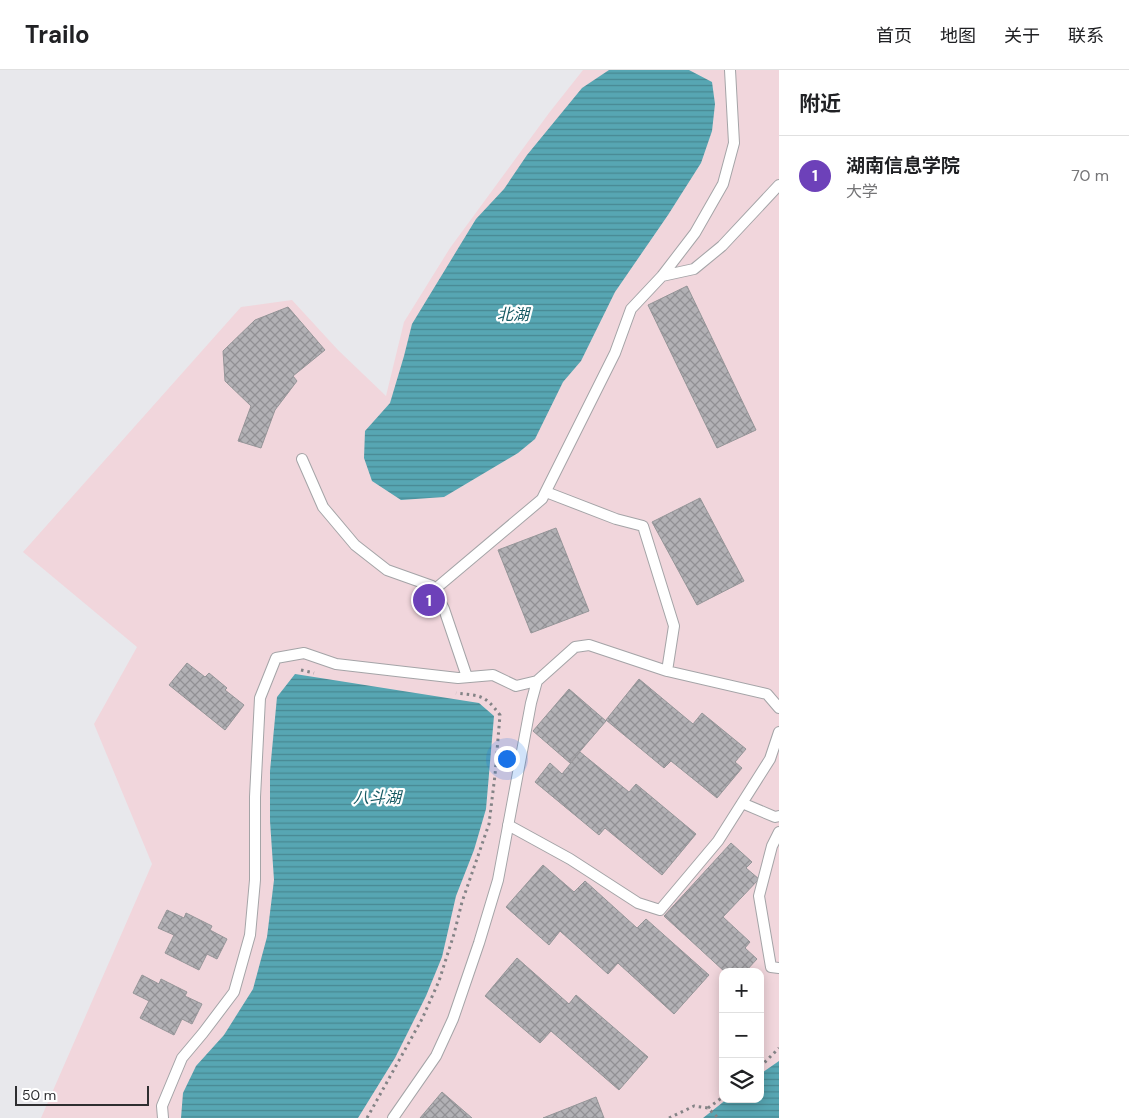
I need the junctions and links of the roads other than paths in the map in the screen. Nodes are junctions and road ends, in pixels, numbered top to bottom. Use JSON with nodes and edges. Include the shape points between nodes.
{"nodes":[{"id":1,"x":730,"y":70,"type":"edge"},
{"id":2,"x":779,"y":185,"type":"edge"},
{"id":3,"x":662,"y":276,"type":"junction"},
{"id":4,"x":302,"y":459,"type":"dead end"},
{"id":5,"x":546,"y":492,"type":"junction"},
{"id":6,"x":434,"y":590,"type":"junction"},
{"id":7,"x":667,"y":671,"type":"junction"},
{"id":8,"x":467,"y":677,"type":"junction"},
{"id":9,"x":537,"y":681,"type":"junction"},
{"id":10,"x":779,"y":708,"type":"edge"},
{"id":11,"x":779,"y":732,"type":"edge"},
{"id":12,"x":742,"y":804,"type":"junction"},
{"id":13,"x":779,"y":816,"type":"edge"},
{"id":14,"x":508,"y":825,"type":"junction"},
{"id":15,"x":779,"y":832,"type":"edge"},
{"id":16,"x":779,"y":968,"type":"edge"},
{"id":17,"x":162,"y":1118,"type":"edge"},
{"id":18,"x":394,"y":1118,"type":"edge"}],
"edges":[{"from":1,"to":3,"type":"lane","via":[[734,143],[724,184],[695,233]]},
{"from":2,"to":3,"type":"lane","via":[[722,246],[694,269]]},
{"from":3,"to":5,"type":"lane","via":[[631,309],[615,354]]},
{"from":4,"to":6,"type":"lane","via":[[323,507],[355,545],[387,570],[432,586]]},
{"from":5,"to":6,"type":"lane","via":[[542,499]]},
{"from":5,"to":7,"type":"lane","via":[[643,526],[674,626]]},
{"from":6,"to":8,"type":"lane","via":[[444,609]]},
{"from":7,"to":9,"type":"lane","via":[[589,646],[575,647]]},
{"from":7,"to":10,"type":"lane","via":[[767,694]]},
{"from":8,"to":9,"type":"lane","via":[[493,675],[516,686]]},
{"from":8,"to":17,"type":"lane","via":[[336,664],[304,653],[276,658],[260,698],[255,880],[250,934],[234,992],[182,1058],[162,1106]]},
{"from":9,"to":14,"type":"lane"},
{"from":11,"to":12,"type":"lane","via":[[770,759]]},
{"from":12,"to":13,"type":"lane"},
{"from":12,"to":14,"type":"lane","via":[[718,841],[660,910],[638,903],[570,858]]},
{"from":14,"to":18,"type":"lane","via":[[498,880],[453,1019],[436,1056]]},
{"from":15,"to":16,"type":"lane","via":[[772,846],[759,896],[771,967]]}]}
